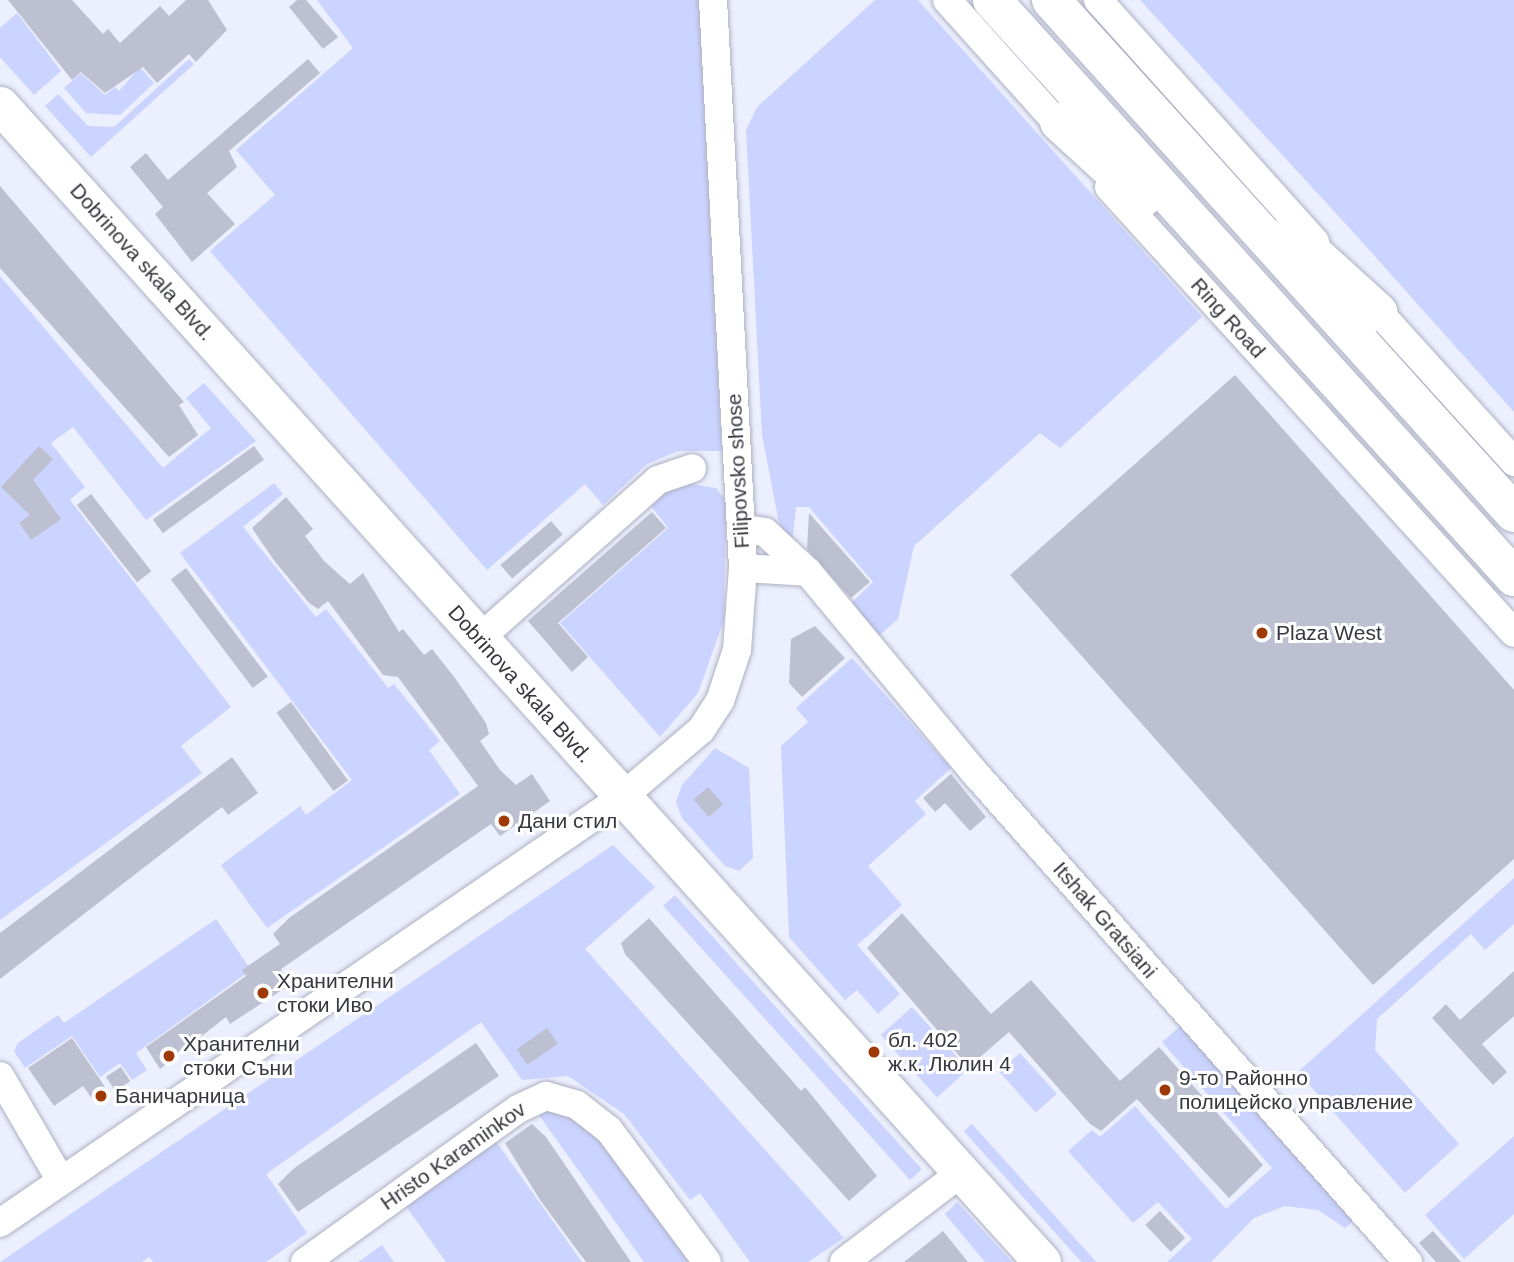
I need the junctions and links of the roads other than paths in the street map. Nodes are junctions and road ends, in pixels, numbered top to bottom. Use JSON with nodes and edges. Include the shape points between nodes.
{"nodes":[{"id":1,"x":713,"y":0,"type":"edge"},
{"id":2,"x":947,"y":0,"type":"edge"},
{"id":3,"x":992,"y":0,"type":"edge"},
{"id":4,"x":1051,"y":0,"type":"edge"},
{"id":5,"x":1098,"y":0,"type":"edge"},
{"id":6,"x":1116,"y":74,"type":"junction"},
{"id":7,"x":0,"y":105,"type":"edge"},
{"id":8,"x":1059,"y":121,"type":"junction"},
{"id":9,"x":1378,"y":312,"type":"junction"},
{"id":10,"x":1323,"y":363,"type":"junction"},
{"id":11,"x":1514,"y":462,"type":"edge"},
{"id":12,"x":692,"y":468,"type":"dead end"},
{"id":13,"x":1514,"y":513,"type":"edge"},
{"id":14,"x":741,"y":529,"type":"junction"},
{"id":15,"x":743,"y":568,"type":"junction"},
{"id":16,"x":808,"y":572,"type":"junction"},
{"id":17,"x":1514,"y":577,"type":"edge"},
{"id":18,"x":1514,"y":633,"type":"edge"},
{"id":19,"x":480,"y":638,"type":"junction"},
{"id":20,"x":621,"y":798,"type":"junction"},
{"id":21,"x":0,"y":1076,"type":"edge"},
{"id":22,"x":961,"y":1173,"type":"junction"},
{"id":23,"x":61,"y":1181,"type":"junction"},
{"id":24,"x":0,"y":1223,"type":"edge"},
{"id":25,"x":305,"y":1262,"type":"edge"},
{"id":26,"x":707,"y":1262,"type":"edge"},
{"id":27,"x":844,"y":1262,"type":"edge"},
{"id":28,"x":1042,"y":1262,"type":"edge"},
{"id":29,"x":1408,"y":1262,"type":"edge"}],
"edges":[{"from":1,"to":14,"type":"street","name":"Filipovsko shose"},
{"from":2,"to":8,"type":"street","name":"Ring Road"},
{"from":3,"to":10,"type":"highway","name":"Ring Road"},
{"from":4,"to":6,"type":"highway"},
{"from":5,"to":9,"type":"street"},
{"from":6,"to":9,"type":"highway"},
{"from":6,"to":13,"type":"highway"},
{"from":7,"to":19,"type":"main road","name":"Dobrinova skala Blvd."},
{"from":8,"to":10,"type":"highway"},
{"from":8,"to":18,"type":"street","name":"Ring Road","via":[[1112,190]]},
{"from":9,"to":11,"type":"street"},
{"from":10,"to":17,"type":"highway","name":"Ring Road"},
{"from":12,"to":19,"type":"street","via":[[658,480]]},
{"from":14,"to":15,"type":"street","name":"Filipovsko shose"},
{"from":14,"to":16,"type":"street","name":"Itshak Gratsiani","via":[[765,532]]},
{"from":15,"to":16,"type":"street"},
{"from":15,"to":20,"type":"street","name":"Filipovsko shose","via":[[737,650],[720,701],[701,730]]},
{"from":16,"to":29,"type":"street","name":"Itshak Gratsiani","via":[[975,773]]},
{"from":19,"to":20,"type":"main road","name":"Dobrinova skala Blvd."},
{"from":20,"to":22,"type":"main road","name":"Dobrinova skala Blvd."},
{"from":20,"to":23,"type":"street","name":"Filipovsko shose"},
{"from":21,"to":23,"type":"street"},
{"from":22,"to":27,"type":"street"},
{"from":22,"to":28,"type":"main road","name":"Dobrinova skala Blvd."},
{"from":23,"to":24,"type":"street","name":"Filipovsko shose"},
{"from":25,"to":26,"type":"street","name":"Hristo Karaminkov","via":[[518,1109],[546,1097],[577,1105],[609,1130]]}]}
